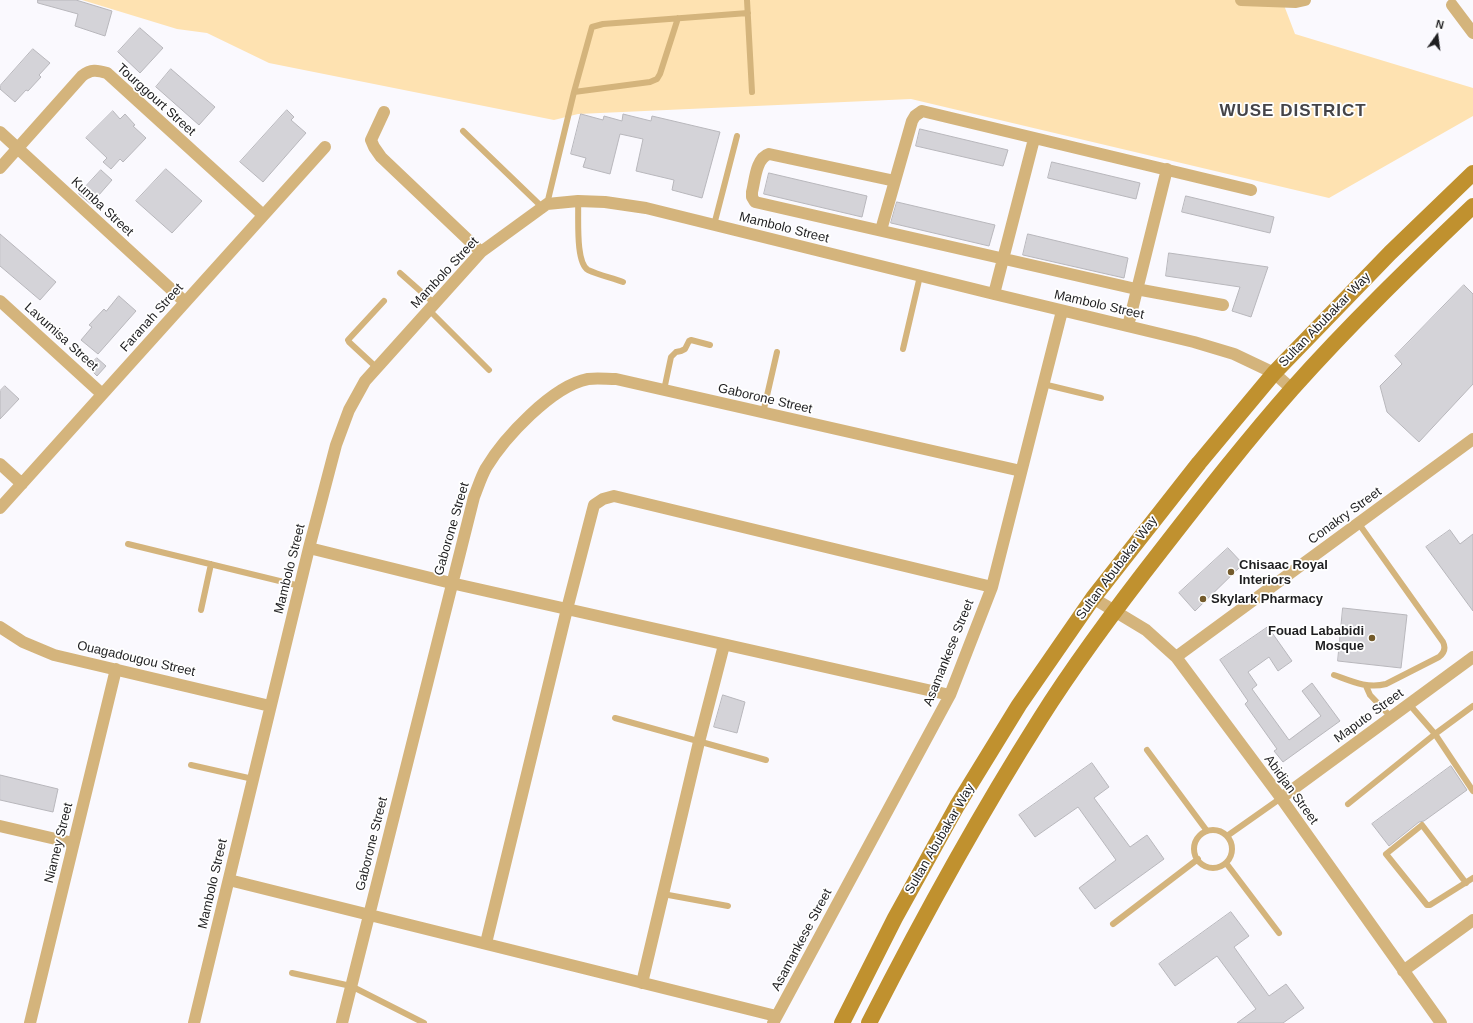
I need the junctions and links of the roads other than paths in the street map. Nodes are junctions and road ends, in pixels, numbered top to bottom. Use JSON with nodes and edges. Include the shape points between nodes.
{"nodes":[{"id":1,"x":747,"y":0,"type":"edge"},
{"id":2,"x":1241,"y":0,"type":"edge"},
{"id":3,"x":1305,"y":0,"type":"edge"},
{"id":4,"x":1452,"y":5,"type":"dead end"},
{"id":5,"x":748,"y":12,"type":"junction"},
{"id":6,"x":678,"y":18,"type":"junction"},
{"id":7,"x":1473,"y":33,"type":"edge"},
{"id":8,"x":574,"y":92,"type":"junction"},
{"id":9,"x":752,"y":92,"type":"dead end"},
{"id":10,"x":384,"y":112,"type":"dead end"},
{"id":11,"x":462,"y":131,"type":"dead end"},
{"id":12,"x":0,"y":132,"type":"edge"},
{"id":13,"x":737,"y":136,"type":"dead end"},
{"id":14,"x":1034,"y":139,"type":"junction"},
{"id":15,"x":325,"y":147,"type":"dead end"},
{"id":16,"x":18,"y":148,"type":"junction"},
{"id":17,"x":0,"y":168,"type":"edge"},
{"id":18,"x":1167,"y":169,"type":"junction"},
{"id":19,"x":1473,"y":174,"type":"edge"},
{"id":20,"x":895,"y":181,"type":"junction"},
{"id":21,"x":1251,"y":190,"type":"dead end"},
{"id":22,"x":578,"y":202,"type":"junction"},
{"id":23,"x":545,"y":206,"type":"junction"},
{"id":24,"x":1473,"y":206,"type":"edge"},
{"id":25,"x":263,"y":215,"type":"junction"},
{"id":26,"x":714,"y":225,"type":"junction"},
{"id":27,"x":881,"y":230,"type":"junction"},
{"id":28,"x":481,"y":252,"type":"junction"},
{"id":29,"x":1003,"y":258,"type":"junction"},
{"id":30,"x":400,"y":273,"type":"dead end"},
{"id":31,"x":920,"y":276,"type":"junction"},
{"id":32,"x":623,"y":282,"type":"dead end"},
{"id":33,"x":1136,"y":289,"type":"junction"},
{"id":34,"x":994,"y":294,"type":"junction"},
{"id":35,"x":0,"y":301,"type":"edge"},
{"id":36,"x":384,"y":301,"type":"dead end"},
{"id":37,"x":185,"y":302,"type":"junction"},
{"id":38,"x":1223,"y":305,"type":"dead end"},
{"id":39,"x":432,"y":307,"type":"junction"},
{"id":40,"x":1062,"y":311,"type":"junction"},
{"id":41,"x":1128,"y":326,"type":"junction"},
{"id":42,"x":710,"y":345,"type":"dead end"},
{"id":43,"x":903,"y":349,"type":"dead end"},
{"id":44,"x":777,"y":352,"type":"dead end"},
{"id":45,"x":377,"y":368,"type":"junction"},
{"id":46,"x":489,"y":370,"type":"dead end"},
{"id":47,"x":1274,"y":373,"type":"junction"},
{"id":48,"x":1043,"y":384,"type":"junction"},
{"id":49,"x":1292,"y":389,"type":"junction"},
{"id":50,"x":664,"y":390,"type":"junction"},
{"id":51,"x":102,"y":394,"type":"junction"},
{"id":52,"x":1100,"y":398,"type":"dead end"},
{"id":53,"x":763,"y":413,"type":"junction"},
{"id":54,"x":1473,"y":439,"type":"edge"},
{"id":55,"x":0,"y":464,"type":"edge"},
{"id":56,"x":1021,"y":471,"type":"junction"},
{"id":57,"x":22,"y":484,"type":"junction"},
{"id":58,"x":0,"y":508,"type":"edge"},
{"id":59,"x":1359,"y":524,"type":"junction"},
{"id":60,"x":128,"y":544,"type":"dead end"},
{"id":61,"x":310,"y":548,"type":"junction"},
{"id":62,"x":211,"y":564,"type":"junction"},
{"id":63,"x":451,"y":583,"type":"junction"},
{"id":64,"x":300,"y":586,"type":"junction"},
{"id":65,"x":992,"y":587,"type":"junction"},
{"id":66,"x":1093,"y":598,"type":"junction"},
{"id":67,"x":567,"y":609,"type":"junction"},
{"id":68,"x":201,"y":610,"type":"dead end"},
{"id":69,"x":1114,"y":611,"type":"junction"},
{"id":70,"x":0,"y":627,"type":"edge"},
{"id":71,"x":724,"y":645,"type":"junction"},
{"id":72,"x":1176,"y":657,"type":"junction"},
{"id":73,"x":1473,"y":657,"type":"edge"},
{"id":74,"x":116,"y":669,"type":"junction"},
{"id":75,"x":1334,"y":675,"type":"dead end"},
{"id":76,"x":1366,"y":686,"type":"junction"},
{"id":77,"x":950,"y":696,"type":"junction"},
{"id":78,"x":1409,"y":704,"type":"junction"},
{"id":79,"x":270,"y":706,"type":"junction"},
{"id":80,"x":1473,"y":706,"type":"edge"},
{"id":81,"x":1391,"y":717,"type":"junction"},
{"id":82,"x":615,"y":718,"type":"dead end"},
{"id":83,"x":1435,"y":734,"type":"junction"},
{"id":84,"x":699,"y":742,"type":"junction"},
{"id":85,"x":1147,"y":750,"type":"dead end"},
{"id":86,"x":766,"y":760,"type":"dead end"},
{"id":87,"x":191,"y":765,"type":"dead end"},
{"id":88,"x":253,"y":779,"type":"junction"},
{"id":89,"x":1473,"y":791,"type":"edge"},
{"id":90,"x":1281,"y":798,"type":"junction"},
{"id":91,"x":1348,"y":804,"type":"dead end"},
{"id":92,"x":0,"y":826,"type":"edge"},
{"id":93,"x":1207,"y":831,"type":"junction"},
{"id":94,"x":1227,"y":836,"type":"junction"},
{"id":95,"x":73,"y":843,"type":"junction"},
{"id":96,"x":1198,"y":859,"type":"junction"},
{"id":97,"x":1226,"y":863,"type":"junction"},
{"id":98,"x":1473,"y":878,"type":"edge"},
{"id":99,"x":229,"y":880,"type":"junction"},
{"id":100,"x":1466,"y":883,"type":"junction"},
{"id":101,"x":663,"y":894,"type":"junction"},
{"id":102,"x":728,"y":906,"type":"dead end"},
{"id":103,"x":369,"y":915,"type":"junction"},
{"id":104,"x":1473,"y":920,"type":"edge"},
{"id":105,"x":1113,"y":924,"type":"dead end"},
{"id":106,"x":1280,"y":933,"type":"dead end"},
{"id":107,"x":486,"y":943,"type":"junction"},
{"id":108,"x":1403,"y":971,"type":"junction"},
{"id":109,"x":292,"y":973,"type":"dead end"},
{"id":110,"x":642,"y":983,"type":"junction"},
{"id":111,"x":351,"y":986,"type":"junction"},
{"id":112,"x":775,"y":1020,"type":"edge"},
{"id":113,"x":1438,"y":1022,"type":"edge"},
{"id":114,"x":30,"y":1023,"type":"edge"},
{"id":115,"x":194,"y":1023,"type":"edge"},
{"id":116,"x":342,"y":1023,"type":"edge"},
{"id":117,"x":424,"y":1023,"type":"edge"},
{"id":118,"x":842,"y":1023,"type":"edge"},
{"id":119,"x":869,"y":1023,"type":"edge"}],
"edges":[{"from":1,"to":5,"type":"lane"},
{"from":2,"to":3,"type":"street"},
{"from":4,"to":7,"type":"street"},
{"from":5,"to":6,"type":"lane"},
{"from":5,"to":9,"type":"lane"},
{"from":6,"to":8,"type":"lane","via":[[657,79]]},
{"from":6,"to":8,"type":"lane","via":[[592,27]]},
{"from":8,"to":23,"type":"lane"},
{"from":10,"to":28,"type":"street","via":[[371,140],[374,147],[381,157]]},
{"from":11,"to":23,"type":"lane"},
{"from":12,"to":16,"type":"street","name":"Kumba Street"},
{"from":13,"to":26,"type":"lane"},
{"from":14,"to":18,"type":"street"},
{"from":14,"to":20,"type":"street","via":[[922,111],[912,121]]},
{"from":14,"to":29,"type":"street"},
{"from":15,"to":25,"type":"street","name":"Faranah Street"},
{"from":16,"to":17,"type":"street","name":"Tourggourt Street"},
{"from":16,"to":25,"type":"street","name":"Tourggourt Street","via":[[82,76],[89,71],[98,70],[107,73]]},
{"from":16,"to":37,"type":"street","name":"Kumba Street"},
{"from":18,"to":21,"type":"street"},
{"from":18,"to":33,"type":"street"},
{"from":19,"to":47,"type":"main road","name":"Sultan Abubakar Way","via":[[1375,269]]},
{"from":20,"to":27,"type":"street"},
{"from":20,"to":27,"type":"street","via":[[769,154],[760,160],[752,192],[755,202]]},
{"from":22,"to":23,"type":"street","name":"Mambolo Street"},
{"from":22,"to":26,"type":"street","name":"Mambolo Street","via":[[605,202],[646,208]]},
{"from":22,"to":32,"type":"lane","via":[[582,261],[587,269]]},
{"from":23,"to":28,"type":"street","name":"Mambolo Street"},
{"from":24,"to":49,"type":"main road","name":"Sultan Abubakar Way","via":[[1347,330]]},
{"from":25,"to":37,"type":"street","name":"Faranah Street"},
{"from":26,"to":31,"type":"street","name":"Mambolo Street"},
{"from":27,"to":29,"type":"street"},
{"from":28,"to":39,"type":"street","name":"Mambolo Street"},
{"from":29,"to":33,"type":"street"},
{"from":29,"to":34,"type":"street"},
{"from":30,"to":39,"type":"lane"},
{"from":31,"to":34,"type":"street","name":"Mambolo Street"},
{"from":31,"to":43,"type":"lane"},
{"from":33,"to":38,"type":"street"},
{"from":33,"to":41,"type":"street"},
{"from":34,"to":40,"type":"street","name":"Mambolo Street"},
{"from":35,"to":51,"type":"street","name":"Lavumisa Street"},
{"from":36,"to":45,"type":"lane","via":[[348,340]]},
{"from":37,"to":51,"type":"street","name":"Faranah Street"},
{"from":39,"to":45,"type":"street","name":"Mambolo Street"},
{"from":39,"to":46,"type":"lane"},
{"from":40,"to":41,"type":"street","name":"Mambolo Street"},
{"from":40,"to":48,"type":"street","name":"Asamankese Street"},
{"from":41,"to":47,"type":"street","name":"Mambolo Street","via":[[1234,354]]},
{"from":42,"to":50,"type":"lane","via":[[691,340],[685,349],[673,354]]},
{"from":44,"to":53,"type":"lane"},
{"from":45,"to":61,"type":"street","name":"Mambolo Street","via":[[365,381],[349,410],[336,445]]},
{"from":47,"to":49,"type":"street","name":"Mambolo Street"},
{"from":47,"to":66,"type":"main road","name":"Sultan Abubakar Way","via":[[1199,463]]},
{"from":48,"to":52,"type":"lane"},
{"from":48,"to":56,"type":"street","name":"Asamankese Street"},
{"from":49,"to":69,"type":"main road","name":"Sultan Abubakar Way","via":[[1218,478]]},
{"from":50,"to":53,"type":"street","name":"Gaborone Street"},
{"from":50,"to":63,"type":"street","name":"Gaborone Street","via":[[616,379],[588,379],[563,389],[536,410],[510,437],[486,469],[474,497]]},
{"from":51,"to":57,"type":"street","name":"Faranah Street"},
{"from":53,"to":56,"type":"street","name":"Gaborone Street"},
{"from":54,"to":59,"type":"street","name":"Conakry Street"},
{"from":55,"to":57,"type":"street"},
{"from":56,"to":65,"type":"street","name":"Asamankese Street"},
{"from":57,"to":58,"type":"street","name":"Faranah Street"},
{"from":59,"to":72,"type":"street","name":"Conakry Street"},
{"from":59,"to":76,"type":"lane","via":[[1445,645],[1442,654],[1425,664],[1386,684]]},
{"from":60,"to":62,"type":"lane"},
{"from":61,"to":63,"type":"street"},
{"from":61,"to":64,"type":"street","name":"Mambolo Street"},
{"from":62,"to":64,"type":"lane"},
{"from":62,"to":68,"type":"lane"},
{"from":63,"to":67,"type":"street"},
{"from":63,"to":103,"type":"street","name":"Gaborone Street"},
{"from":64,"to":79,"type":"street","name":"Mambolo Street"},
{"from":65,"to":67,"type":"street","via":[[614,496],[594,505]]},
{"from":65,"to":77,"type":"street","name":"Asamankese Street"},
{"from":66,"to":69,"type":"street","name":"Abidjan Street"},
{"from":66,"to":118,"type":"main road","name":"Sultan Abubakar Way","via":[[1019,705],[958,806],[895,918]]},
{"from":67,"to":71,"type":"street"},
{"from":67,"to":107,"type":"street"},
{"from":69,"to":72,"type":"street","name":"Abidjan Street","via":[[1146,630]]},
{"from":69,"to":119,"type":"main road","name":"Sultan Abubakar Way","via":[[1041,717],[979,820],[916,930]]},
{"from":70,"to":74,"type":"street","name":"Ouagadougou Street","via":[[23,642],[49,653]]},
{"from":71,"to":77,"type":"street"},
{"from":71,"to":84,"type":"street"},
{"from":72,"to":90,"type":"street","name":"Abidjan Street"},
{"from":73,"to":78,"type":"street","name":"Maputo Street"},
{"from":74,"to":79,"type":"street","name":"Ouagadougou Street"},
{"from":74,"to":95,"type":"street","name":"Niamey Street"},
{"from":75,"to":76,"type":"lane"},
{"from":76,"to":81,"type":"lane","via":[[1370,695]]},
{"from":77,"to":112,"type":"street","name":"Asamankese Street"},
{"from":78,"to":81,"type":"street","name":"Maputo Street"},
{"from":78,"to":83,"type":"lane"},
{"from":79,"to":88,"type":"street","name":"Mambolo Street"},
{"from":80,"to":83,"type":"lane"},
{"from":81,"to":90,"type":"street","name":"Maputo Street"},
{"from":82,"to":84,"type":"lane"},
{"from":83,"to":89,"type":"lane"},
{"from":83,"to":91,"type":"lane"},
{"from":84,"to":86,"type":"lane"},
{"from":84,"to":101,"type":"street"},
{"from":85,"to":93,"type":"lane"},
{"from":87,"to":88,"type":"lane"},
{"from":88,"to":99,"type":"street","name":"Mambolo Street"},
{"from":90,"to":94,"type":"lane"},
{"from":90,"to":108,"type":"street","name":"Abidjan Street"},
{"from":92,"to":95,"type":"street"},
{"from":93,"to":94,"type":"lane","via":[[1214,830]]},
{"from":93,"to":96,"type":"lane","via":[[1196,841],[1194,848]]},
{"from":94,"to":97,"type":"lane","via":[[1232,850],[1231,857]]},
{"from":95,"to":114,"type":"street","name":"Niamey Street"},
{"from":96,"to":97,"type":"lane","via":[[1213,868]]},
{"from":96,"to":105,"type":"lane"},
{"from":97,"to":106,"type":"lane"},
{"from":98,"to":100,"type":"lane"},
{"from":99,"to":103,"type":"street"},
{"from":99,"to":115,"type":"street","name":"Mambolo Street"},
{"from":100,"to":100,"type":"lane","via":[[1422,825],[1386,854],[1427,905]]},
{"from":101,"to":102,"type":"lane"},
{"from":101,"to":110,"type":"street"},
{"from":103,"to":107,"type":"street"},
{"from":103,"to":111,"type":"street","name":"Gaborone Street"},
{"from":104,"to":108,"type":"street"},
{"from":107,"to":110,"type":"street"},
{"from":108,"to":113,"type":"street","name":"Abidjan Street"},
{"from":109,"to":111,"type":"lane"},
{"from":110,"to":112,"type":"street"},
{"from":111,"to":116,"type":"street","name":"Gaborone Street"},
{"from":111,"to":117,"type":"lane"}]}
